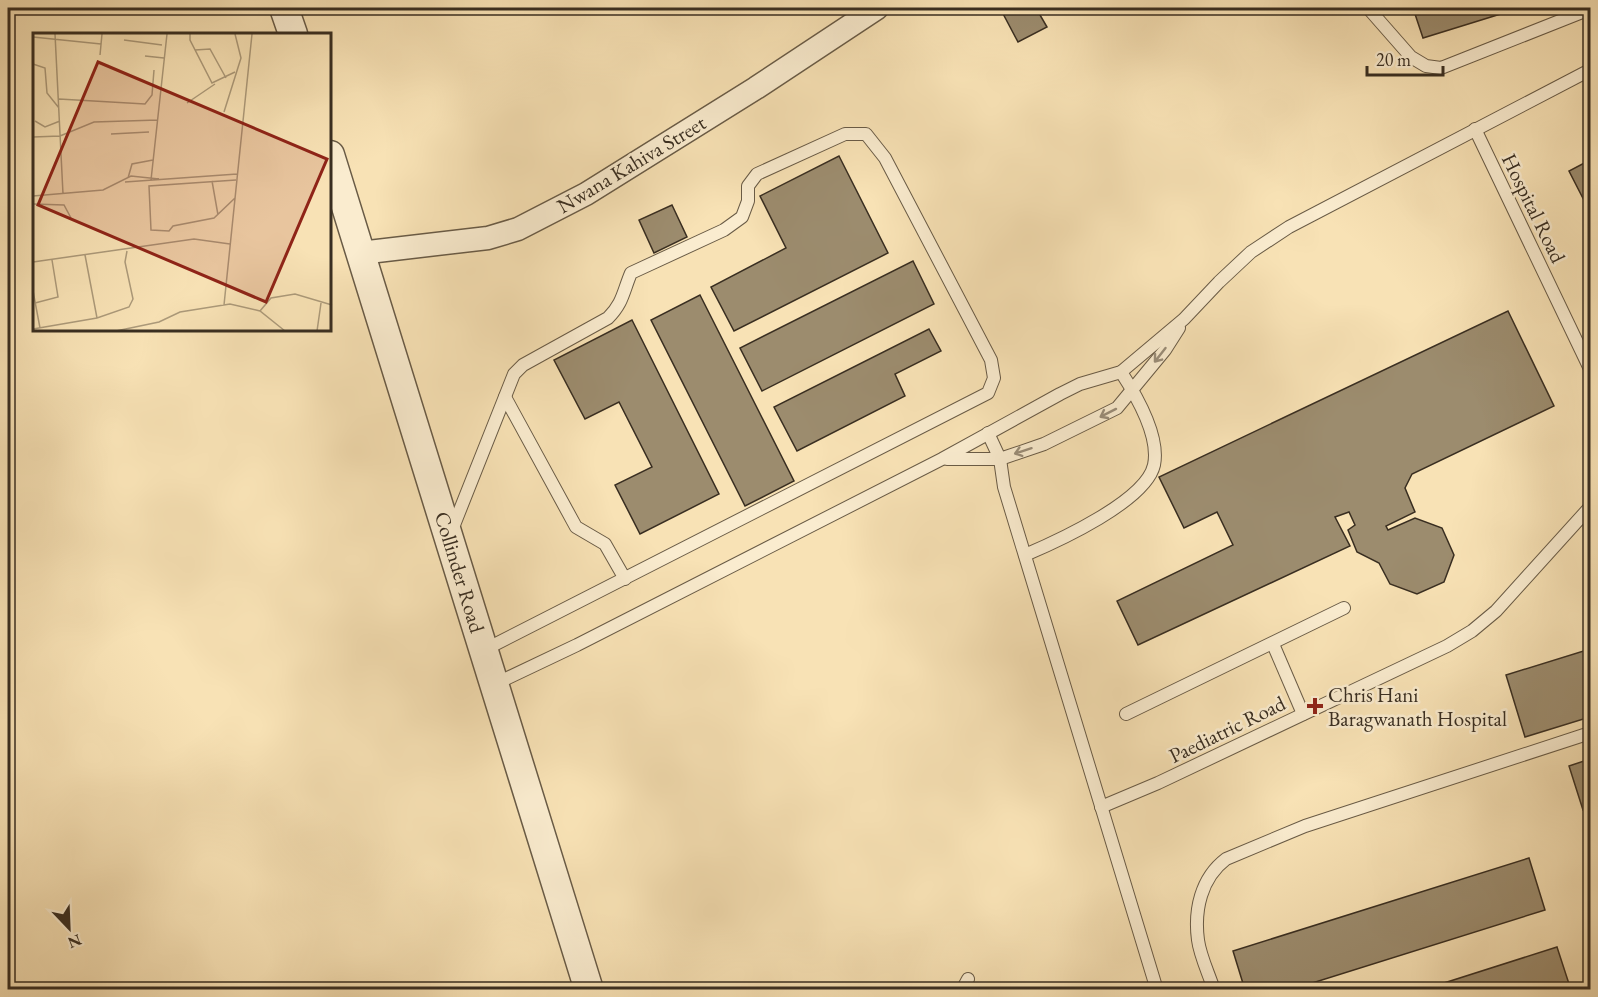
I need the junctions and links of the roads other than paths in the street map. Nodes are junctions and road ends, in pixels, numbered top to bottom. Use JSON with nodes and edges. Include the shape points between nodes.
{"nodes":[{"id":1,"x":284,"y":8,"type":"edge"},
{"id":2,"x":877,"y":8,"type":"edge"},
{"id":3,"x":1368,"y":8,"type":"edge"},
{"id":4,"x":1590,"y":9,"type":"edge"},
{"id":5,"x":293,"y":33,"type":"edge"},
{"id":6,"x":1590,"y":70,"type":"edge"},
{"id":7,"x":1475,"y":129,"type":"junction"},
{"id":8,"x":332,"y":162,"type":"edge"},
{"id":9,"x":360,"y":253,"type":"junction"},
{"id":10,"x":1184,"y":319,"type":"junction"},
{"id":11,"x":1590,"y":369,"type":"edge"},
{"id":12,"x":1121,"y":372,"type":"junction"},
{"id":13,"x":1132,"y":388,"type":"junction"},
{"id":14,"x":505,"y":397,"type":"junction"},
{"id":15,"x":988,"y":433,"type":"junction"},
{"id":16,"x":942,"y":459,"type":"junction"},
{"id":17,"x":1000,"y":459,"type":"junction"},
{"id":18,"x":1590,"y":507,"type":"edge"},
{"id":19,"x":449,"y":537,"type":"junction"},
{"id":20,"x":1025,"y":555,"type":"junction"},
{"id":21,"x":625,"y":579,"type":"junction"},
{"id":22,"x":1344,"y":608,"type":"dead end"},
{"id":23,"x":1273,"y":644,"type":"junction"},
{"id":24,"x":484,"y":650,"type":"junction"},
{"id":25,"x":495,"y":684,"type":"junction"},
{"id":26,"x":1126,"y":714,"type":"dead end"},
{"id":27,"x":1304,"y":714,"type":"junction"},
{"id":28,"x":1590,"y":732,"type":"edge"},
{"id":29,"x":1101,"y":807,"type":"junction"},
{"id":30,"x":589,"y":990,"type":"edge"},
{"id":31,"x":1157,"y":990,"type":"edge"},
{"id":32,"x":1214,"y":990,"type":"edge"}],
"edges":[{"from":1,"to":5,"type":"street"},
{"from":2,"to":9,"type":"street","name":"Nwana Kahiva Street","via":[[586,194],[518,229],[488,238]]},
{"from":3,"to":4,"type":"lane","via":[[1411,57],[1426,66],[1441,68]]},
{"from":6,"to":7,"type":"lane"},
{"from":7,"to":10,"type":"lane","via":[[1279,233],[1251,252]]},
{"from":7,"to":11,"type":"lane","name":"Hospital Road"},
{"from":8,"to":9,"type":"street","name":"Collinder Road"},
{"from":9,"to":19,"type":"street","name":"Collinder Road"},
{"from":10,"to":12,"type":"lane"},
{"from":10,"to":13,"type":"lane","one_way":true,"via":[[1165,350]]},
{"from":12,"to":13,"type":"lane"},
{"from":12,"to":15,"type":"lane","via":[[1080,384]]},
{"from":13,"to":17,"type":"lane","one_way":true,"via":[[1124,402],[1108,413],[1044,444]]},
{"from":13,"to":20,"type":"lane","via":[[1154,443],[1154,464],[1146,482],[1121,504]]},
{"from":14,"to":19,"type":"lane"},
{"from":14,"to":21,"type":"lane","via":[[576,527],[605,544]]},
{"from":14,"to":21,"type":"lane","via":[[514,374],[523,365],[618,309],[631,273],[724,230],[742,217],[748,186],[757,174],[844,134],[866,134],[876,145],[991,360],[994,378],[988,393]]},
{"from":15,"to":16,"type":"lane"},
{"from":15,"to":17,"type":"lane"},
{"from":16,"to":17,"type":"lane"},
{"from":16,"to":25,"type":"lane"},
{"from":17,"to":20,"type":"lane","via":[[1004,487]]},
{"from":18,"to":27,"type":"lane","name":"Paediatric Road","via":[[1514,592],[1472,632]]},
{"from":19,"to":24,"type":"street","name":"Collinder Road"},
{"from":20,"to":29,"type":"lane"},
{"from":21,"to":24,"type":"lane"},
{"from":22,"to":23,"type":"lane"},
{"from":23,"to":26,"type":"lane"},
{"from":23,"to":27,"type":"lane"},
{"from":24,"to":25,"type":"street","name":"Collinder Road"},
{"from":25,"to":30,"type":"street","name":"Collinder Road"},
{"from":27,"to":29,"type":"lane","name":"Paediatric Road"},
{"from":28,"to":32,"type":"lane","via":[[1305,826],[1226,859],[1209,877],[1197,909],[1198,942]]},
{"from":29,"to":31,"type":"lane"}]}
